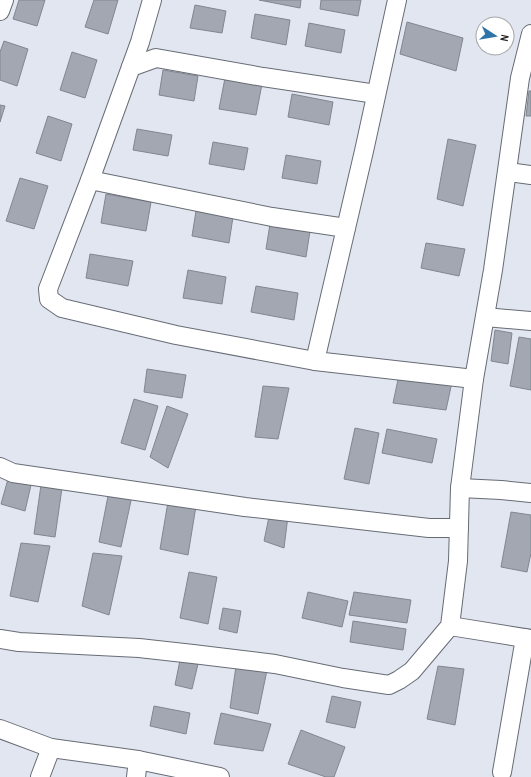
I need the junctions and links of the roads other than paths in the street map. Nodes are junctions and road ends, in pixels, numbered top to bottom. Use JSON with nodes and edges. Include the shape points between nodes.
{"nodes":[{"id":1,"x":4,"y":0,"type":"edge"},
{"id":2,"x":152,"y":0,"type":"edge"},
{"id":3,"x":396,"y":0,"type":"edge"},
{"id":4,"x":0,"y":11,"type":"edge"},
{"id":5,"x":531,"y":34,"type":"edge"},
{"id":6,"x":140,"y":42,"type":"junction"},
{"id":7,"x":156,"y":58,"type":"junction"},
{"id":8,"x":131,"y":67,"type":"junction"},
{"id":9,"x":376,"y":94,"type":"junction"},
{"id":10,"x":508,"y":172,"type":"junction"},
{"id":11,"x":531,"y":175,"type":"edge"},
{"id":12,"x":90,"y":180,"type":"junction"},
{"id":13,"x":346,"y":228,"type":"junction"},
{"id":14,"x":485,"y":317,"type":"junction"},
{"id":15,"x":531,"y":321,"type":"edge"},
{"id":16,"x":315,"y":360,"type":"junction"},
{"id":17,"x":474,"y":379,"type":"junction"},
{"id":18,"x":0,"y":467,"type":"edge"},
{"id":19,"x":460,"y":488,"type":"junction"},
{"id":20,"x":531,"y":493,"type":"edge"},
{"id":21,"x":459,"y":528,"type":"junction"},
{"id":22,"x":450,"y":626,"type":"junction"},
{"id":23,"x":528,"y":638,"type":"edge"},
{"id":24,"x":0,"y":639,"type":"edge"},
{"id":25,"x":0,"y":729,"type":"edge"},
{"id":26,"x":51,"y":748,"type":"junction"},
{"id":27,"x":137,"y":768,"type":"edge"},
{"id":28,"x":502,"y":772,"type":"dead end"},
{"id":29,"x":40,"y":777,"type":"edge"},
{"id":30,"x":220,"y":777,"type":"edge"}],
"edges":[{"from":1,"to":4,"type":"street"},
{"from":2,"to":6,"type":"street"},
{"from":3,"to":9,"type":"street"},
{"from":5,"to":10,"type":"street","via":[[520,78]]},
{"from":6,"to":7,"type":"street"},
{"from":6,"to":8,"type":"street"},
{"from":7,"to":8,"type":"street"},
{"from":7,"to":9,"type":"street"},
{"from":8,"to":12,"type":"street"},
{"from":9,"to":13,"type":"street"},
{"from":10,"to":11,"type":"street"},
{"from":10,"to":14,"type":"street"},
{"from":12,"to":13,"type":"street"},
{"from":12,"to":16,"type":"street","via":[[48,289],[49,299],[62,308],[176,335]]},
{"from":13,"to":16,"type":"street"},
{"from":14,"to":15,"type":"street"},
{"from":14,"to":17,"type":"street"},
{"from":16,"to":17,"type":"street"},
{"from":17,"to":19,"type":"street"},
{"from":18,"to":21,"type":"street","via":[[14,473],[245,507],[429,528]]},
{"from":19,"to":20,"type":"street"},
{"from":19,"to":21,"type":"street"},
{"from":21,"to":22,"type":"street","via":[[458,561]]},
{"from":22,"to":23,"type":"street"},
{"from":22,"to":24,"type":"street","via":[[412,671],[389,685],[275,664],[193,654]]},
{"from":23,"to":28,"type":"street"},
{"from":25,"to":26,"type":"street"},
{"from":26,"to":27,"type":"street"},
{"from":26,"to":29,"type":"street"},
{"from":27,"to":30,"type":"street"}]}
